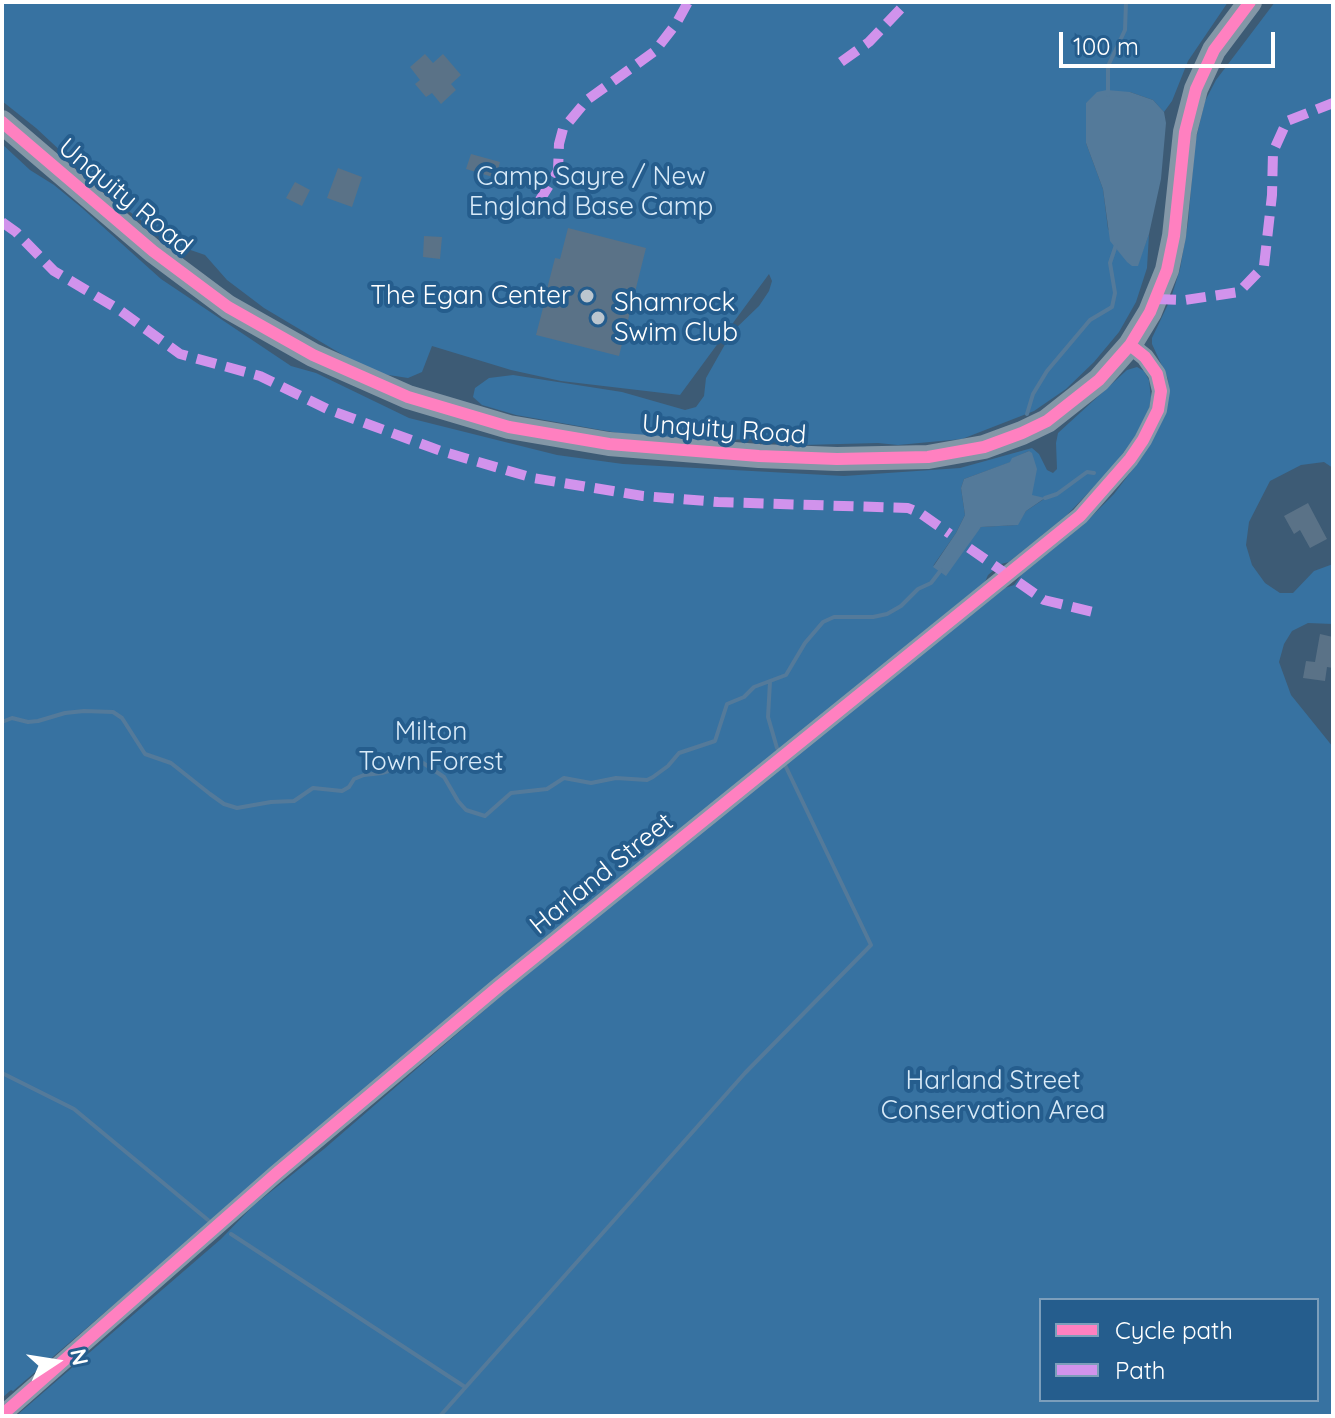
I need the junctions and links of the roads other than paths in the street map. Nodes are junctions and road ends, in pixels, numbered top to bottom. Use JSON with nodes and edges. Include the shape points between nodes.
{"nodes":[{"id":1,"x":1250,"y":2,"type":"edge"},
{"id":2,"x":2,"y":122,"type":"edge"},
{"id":3,"x":1130,"y":345,"type":"junction"},
{"id":4,"x":2,"y":1415,"type":"edge"}],
"edges":[{"from":1,"to":3,"type":"main road","name":"Unquity Road","via":[[1214,50],[1196,89],[1185,132],[1167,270]]},
{"from":2,"to":3,"type":"main road","name":"Unquity Road","via":[[166,262],[271,333],[400,394],[544,434],[656,450],[759,456],[956,453],[1010,438],[1057,414],[1099,380]]},
{"from":3,"to":4,"type":"street","name":"Harland Street","via":[[1155,369],[1161,391],[1158,410],[1137,450],[1089,507],[498,987]]}]}
